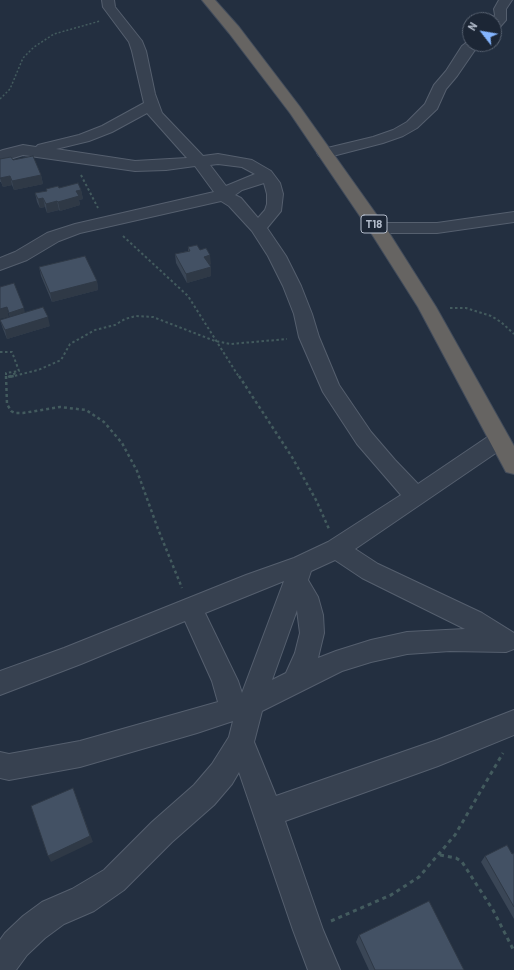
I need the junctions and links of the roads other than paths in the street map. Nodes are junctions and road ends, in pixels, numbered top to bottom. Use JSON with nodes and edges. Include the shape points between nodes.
{"nodes":[{"id":1,"x":108,"y":0,"type":"edge"},
{"id":2,"x":208,"y":0,"type":"edge"},
{"id":3,"x":506,"y":0,"type":"edge"},
{"id":4,"x":500,"y":12,"type":"edge"},
{"id":5,"x":465,"y":52,"type":"edge"},
{"id":6,"x":151,"y":105,"type":"junction"},
{"id":7,"x":35,"y":150,"type":"junction"},
{"id":8,"x":325,"y":153,"type":"junction"},
{"id":9,"x":0,"y":157,"type":"edge"},
{"id":10,"x":199,"y":162,"type":"junction"},
{"id":11,"x":265,"y":174,"type":"junction"},
{"id":12,"x":224,"y":195,"type":"junction"},
{"id":13,"x":514,"y":217,"type":"edge"},
{"id":14,"x":258,"y":228,"type":"junction"},
{"id":15,"x":377,"y":228,"type":"junction"},
{"id":16,"x":0,"y":264,"type":"edge"},
{"id":17,"x":500,"y":440,"type":"junction"},
{"id":18,"x":514,"y":466,"type":"edge"},
{"id":19,"x":416,"y":498,"type":"junction"},
{"id":20,"x":336,"y":549,"type":"junction"},
{"id":21,"x":299,"y":573,"type":"junction"},
{"id":22,"x":191,"y":608,"type":"junction"},
{"id":23,"x":510,"y":643,"type":"edge"},
{"id":24,"x":295,"y":682,"type":"junction"},
{"id":25,"x":0,"y":683,"type":"edge"},
{"id":26,"x":242,"y":706,"type":"junction"},
{"id":27,"x":514,"y":722,"type":"edge"},
{"id":28,"x":240,"y":742,"type":"junction"},
{"id":29,"x":0,"y":765,"type":"edge"},
{"id":30,"x":268,"y":813,"type":"junction"},
{"id":31,"x":0,"y":966,"type":"edge"},
{"id":32,"x":324,"y":970,"type":"edge"}],
"edges":[{"from":1,"to":6,"type":"street","via":[[108,7],[131,35],[139,51]]},
{"from":2,"to":8,"type":"highway","number":"T18","via":[[234,30]]},
{"from":3,"to":4,"type":"street"},
{"from":5,"to":8,"type":"street","via":[[439,88],[428,112],[412,125],[378,140]]},
{"from":6,"to":7,"type":"street","via":[[107,129],[84,138]]},
{"from":6,"to":10,"type":"street","via":[[160,121]]},
{"from":7,"to":9,"type":"street"},
{"from":7,"to":10,"type":"street","via":[[136,166]]},
{"from":8,"to":15,"type":"highway","number":"T18"},
{"from":10,"to":11,"type":"street","via":[[232,160],[258,168]]},
{"from":10,"to":12,"type":"street"},
{"from":11,"to":12,"type":"street","via":[[258,180],[236,187]]},
{"from":11,"to":14,"type":"street","via":[[272,183],[276,204]]},
{"from":12,"to":14,"type":"street","via":[[235,202]]},
{"from":12,"to":16,"type":"street","via":[[75,229],[53,237],[21,256]]},
{"from":13,"to":15,"type":"street","via":[[437,228]]},
{"from":14,"to":19,"type":"street","via":[[277,256],[292,286],[309,337],[330,387],[347,414],[387,466]]},
{"from":15,"to":17,"type":"highway","number":"T18","via":[[427,307]]},
{"from":17,"to":18,"type":"highway","number":"T18"},
{"from":17,"to":19,"type":"street"},
{"from":19,"to":20,"type":"street"},
{"from":20,"to":21,"type":"street"},
{"from":20,"to":23,"type":"street","via":[[370,571],[472,621]]},
{"from":21,"to":22,"type":"street"},
{"from":21,"to":24,"type":"street","via":[[309,609],[312,633],[308,653]]},
{"from":21,"to":26,"type":"street"},
{"from":22,"to":25,"type":"street"},
{"from":22,"to":26,"type":"street","via":[[225,681]]},
{"from":23,"to":24,"type":"street","via":[[450,640],[408,643],[336,662]]},
{"from":24,"to":26,"type":"street"},
{"from":26,"to":28,"type":"street"},
{"from":26,"to":29,"type":"street","via":[[80,754],[9,767]]},
{"from":27,"to":30,"type":"street","via":[[423,759]]},
{"from":28,"to":30,"type":"street"},
{"from":28,"to":31,"type":"street","via":[[222,774],[204,795],[114,880],[83,900],[53,913],[34,927],[16,944]]},
{"from":30,"to":32,"type":"street"}]}
